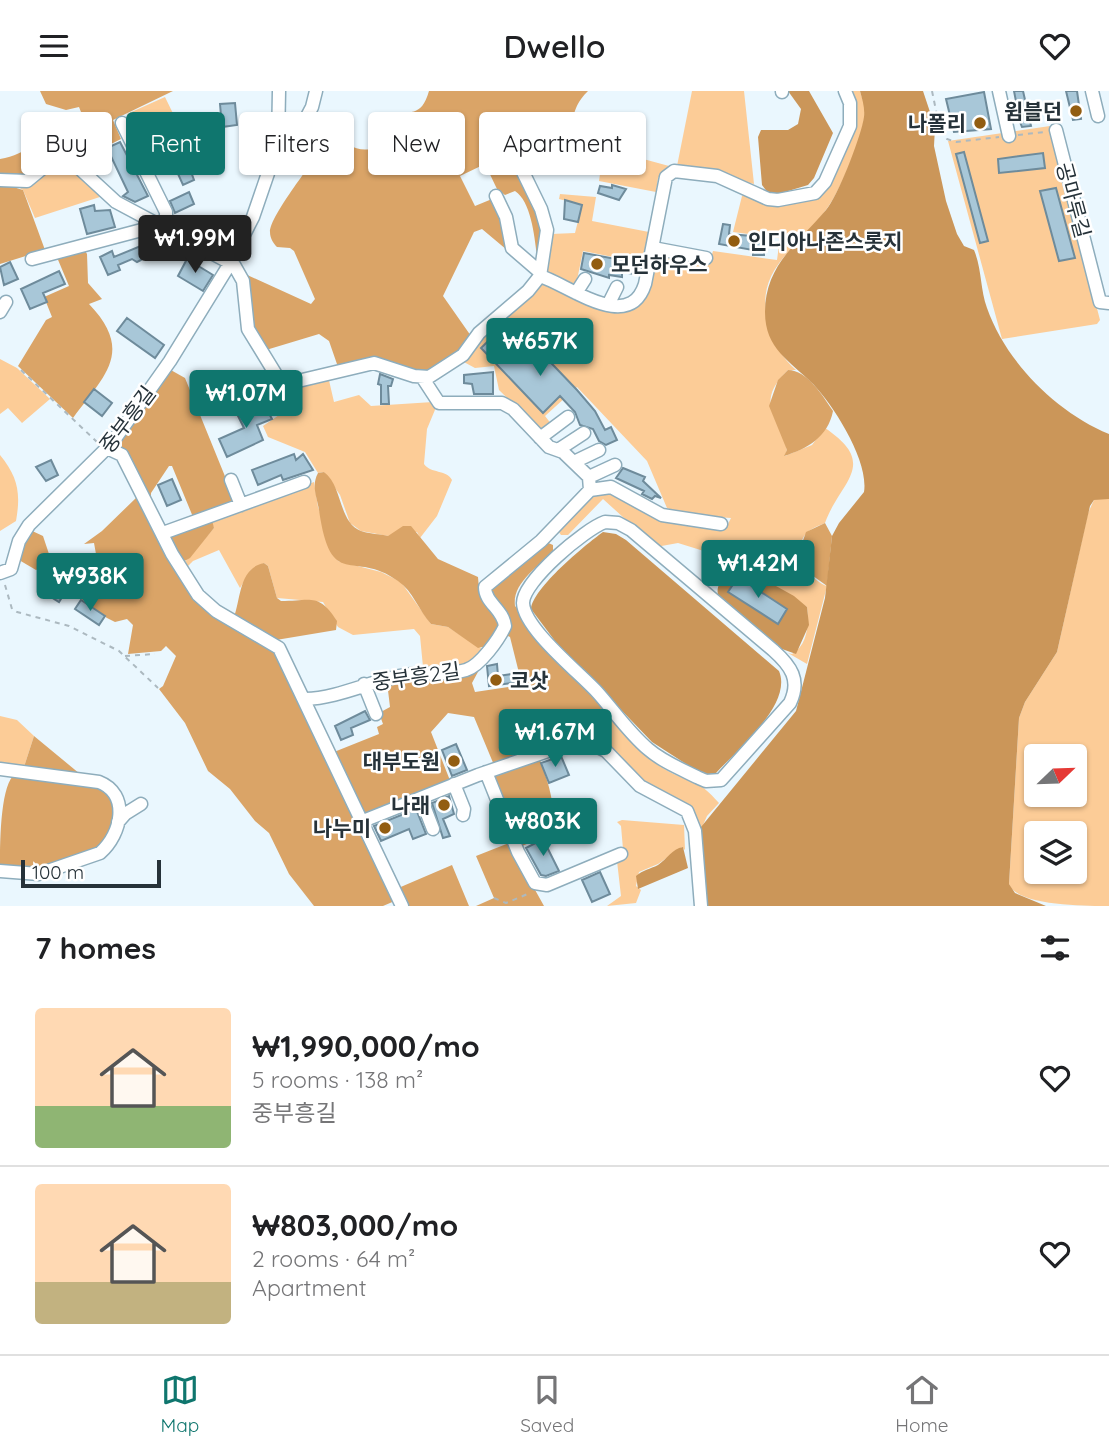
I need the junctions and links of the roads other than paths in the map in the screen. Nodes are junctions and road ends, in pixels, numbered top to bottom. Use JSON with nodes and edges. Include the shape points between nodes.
{"nodes":[{"id":1,"x":279,"y":91,"type":"edge"},
{"id":2,"x":316,"y":91,"type":"edge"},
{"id":3,"x":845,"y":91,"type":"edge"},
{"id":4,"x":999,"y":91,"type":"edge"},
{"id":5,"x":1092,"y":91,"type":"edge"},
{"id":6,"x":279,"y":112,"type":"edge"},
{"id":7,"x":308,"y":112,"type":"edge"},
{"id":8,"x":1098,"y":115,"type":"dead end"},
{"id":9,"x":122,"y":123,"type":"dead end"},
{"id":10,"x":1055,"y":130,"type":"road end"},
{"id":11,"x":1009,"y":136,"type":"road end"},
{"id":12,"x":267,"y":175,"type":"edge"},
{"id":13,"x":524,"y":175,"type":"edge"},
{"id":14,"x":0,"y":180,"type":"edge"},
{"id":15,"x":496,"y":196,"type":"dead end"},
{"id":16,"x":160,"y":224,"type":"junction"},
{"id":17,"x":653,"y":248,"type":"junction"},
{"id":18,"x":706,"y":258,"type":"dead end"},
{"id":19,"x":32,"y":260,"type":"dead end"},
{"id":20,"x":229,"y":263,"type":"junction"},
{"id":21,"x":540,"y":274,"type":"junction"},
{"id":22,"x":585,"y":279,"type":"dead end"},
{"id":23,"x":617,"y":286,"type":"dead end"},
{"id":24,"x":576,"y":293,"type":"junction"},
{"id":25,"x":1109,"y":303,"type":"edge"},
{"id":26,"x":608,"y":305,"type":"junction"},
{"id":27,"x":422,"y":377,"type":"junction"},
{"id":28,"x":568,"y":417,"type":"dead end"},
{"id":29,"x":584,"y":433,"type":"dead end"},
{"id":30,"x":540,"y":438,"type":"junction"},
{"id":31,"x":107,"y":448,"type":"junction"},
{"id":32,"x":558,"y":450,"type":"junction"},
{"id":33,"x":599,"y":450,"type":"dead end"},
{"id":34,"x":574,"y":462,"type":"junction"},
{"id":35,"x":615,"y":464,"type":"dead end"},
{"id":36,"x":614,"y":479,"type":"dead end"},
{"id":37,"x":231,"y":480,"type":"dead end"},
{"id":38,"x":593,"y":480,"type":"junction"},
{"id":39,"x":304,"y":482,"type":"dead end"},
{"id":40,"x":241,"y":505,"type":"junction"},
{"id":41,"x":721,"y":524,"type":"dead end"},
{"id":42,"x":163,"y":533,"type":"junction"},
{"id":43,"x":548,"y":534,"type":"junction"},
{"id":44,"x":564,"y":551,"type":"junction"},
{"id":45,"x":2,"y":573,"type":"edge"},
{"id":46,"x":364,"y":684,"type":"junction"},
{"id":47,"x":305,"y":699,"type":"junction"},
{"id":48,"x":376,"y":714,"type":"dead end"},
{"id":49,"x":0,"y":769,"type":"edge"},
{"id":50,"x":486,"y":772,"type":"junction"},
{"id":51,"x":454,"y":784,"type":"junction"},
{"id":52,"x":421,"y":798,"type":"junction"},
{"id":53,"x":141,"y":804,"type":"dead end"},
{"id":54,"x":463,"y":815,"type":"dead end"},
{"id":55,"x":363,"y":821,"type":"junction"},
{"id":56,"x":118,"y":822,"type":"junction"},
{"id":57,"x":433,"y":829,"type":"dead end"},
{"id":58,"x":621,"y":854,"type":"dead end"},
{"id":59,"x":0,"y":871,"type":"edge"},
{"id":60,"x":402,"y":906,"type":"edge"},
{"id":61,"x":701,"y":906,"type":"edge"}],
"edges":[{"from":1,"to":6,"type":"street","name":"중부흥길"},
{"from":2,"to":7,"type":"street"},
{"from":3,"to":17,"type":"street","via":[[850,126],[821,188],[808,196],[768,199],[717,176],[674,171],[666,177]]},
{"from":4,"to":11,"type":"street"},
{"from":5,"to":8,"type":"street"},
{"from":9,"to":16,"type":"street","via":[[166,212]]},
{"from":10,"to":25,"type":"street","name":"공마루길","via":[[1100,302]]},
{"from":12,"to":20,"type":"street","name":"중부흥길","via":[[253,217]]},
{"from":13,"to":21,"type":"street","via":[[547,229]]},
{"from":14,"to":16,"type":"street","via":[[27,181],[55,158],[66,156],[116,202]]},
{"from":15,"to":21,"type":"street","via":[[508,222],[512,248]]},
{"from":16,"to":19,"type":"street"},
{"from":16,"to":20,"type":"street"},
{"from":17,"to":18,"type":"street"},
{"from":17,"to":26,"type":"street","via":[[639,299],[623,307]]},
{"from":20,"to":27,"type":"street","via":[[242,274],[248,329],[278,378],[298,381],[374,363]]},
{"from":20,"to":31,"type":"street","name":"중부흥길","via":[[170,361]]},
{"from":21,"to":24,"type":"street"},
{"from":21,"to":27,"type":"street","via":[[463,355],[435,374]]},
{"from":22,"to":24,"type":"street"},
{"from":23,"to":26,"type":"street"},
{"from":24,"to":26,"type":"street"},
{"from":27,"to":30,"type":"street","via":[[439,403],[502,403]]},
{"from":28,"to":30,"type":"street"},
{"from":29,"to":32,"type":"street"},
{"from":30,"to":32,"type":"street"},
{"from":31,"to":42,"type":"street","via":[[122,455]]},
{"from":31,"to":45,"type":"street","name":"중부흥길","via":[[29,525],[13,566]]},
{"from":32,"to":34,"type":"street"},
{"from":33,"to":34,"type":"street"},
{"from":34,"to":38,"type":"street"},
{"from":35,"to":38,"type":"street"},
{"from":36,"to":38,"type":"street"},
{"from":37,"to":40,"type":"street"},
{"from":38,"to":41,"type":"street","via":[[662,515]]},
{"from":38,"to":43,"type":"street"},
{"from":39,"to":40,"type":"street"},
{"from":40,"to":42,"type":"street"},
{"from":42,"to":47,"type":"street","via":[[198,595],[216,611],[279,648]]},
{"from":43,"to":44,"type":"street"},
{"from":43,"to":46,"type":"street","name":"중부흥2길","via":[[485,587],[505,626],[473,667]]},
{"from":44,"to":44,"type":"street","via":[[592,527],[618,523],[793,670],[790,703],[721,780],[706,781],[649,750],[530,620],[524,595]]},
{"from":46,"to":47,"type":"street","name":"중부흥2길"},
{"from":46,"to":48,"type":"street"},
{"from":47,"to":55,"type":"street"},
{"from":49,"to":56,"type":"street","via":[[112,787],[119,797]]},
{"from":50,"to":51,"type":"street"},
{"from":50,"to":58,"type":"street","via":[[535,883],[547,885]]},
{"from":50,"to":61,"type":"street","via":[[574,742],[606,751],[640,786],[688,811],[695,831]]},
{"from":51,"to":52,"type":"street"},
{"from":51,"to":54,"type":"street"},
{"from":52,"to":55,"type":"street"},
{"from":52,"to":57,"type":"street"},
{"from":53,"to":56,"type":"street"},
{"from":55,"to":60,"type":"street"},
{"from":56,"to":59,"type":"street","via":[[100,853],[39,874]]}]}
